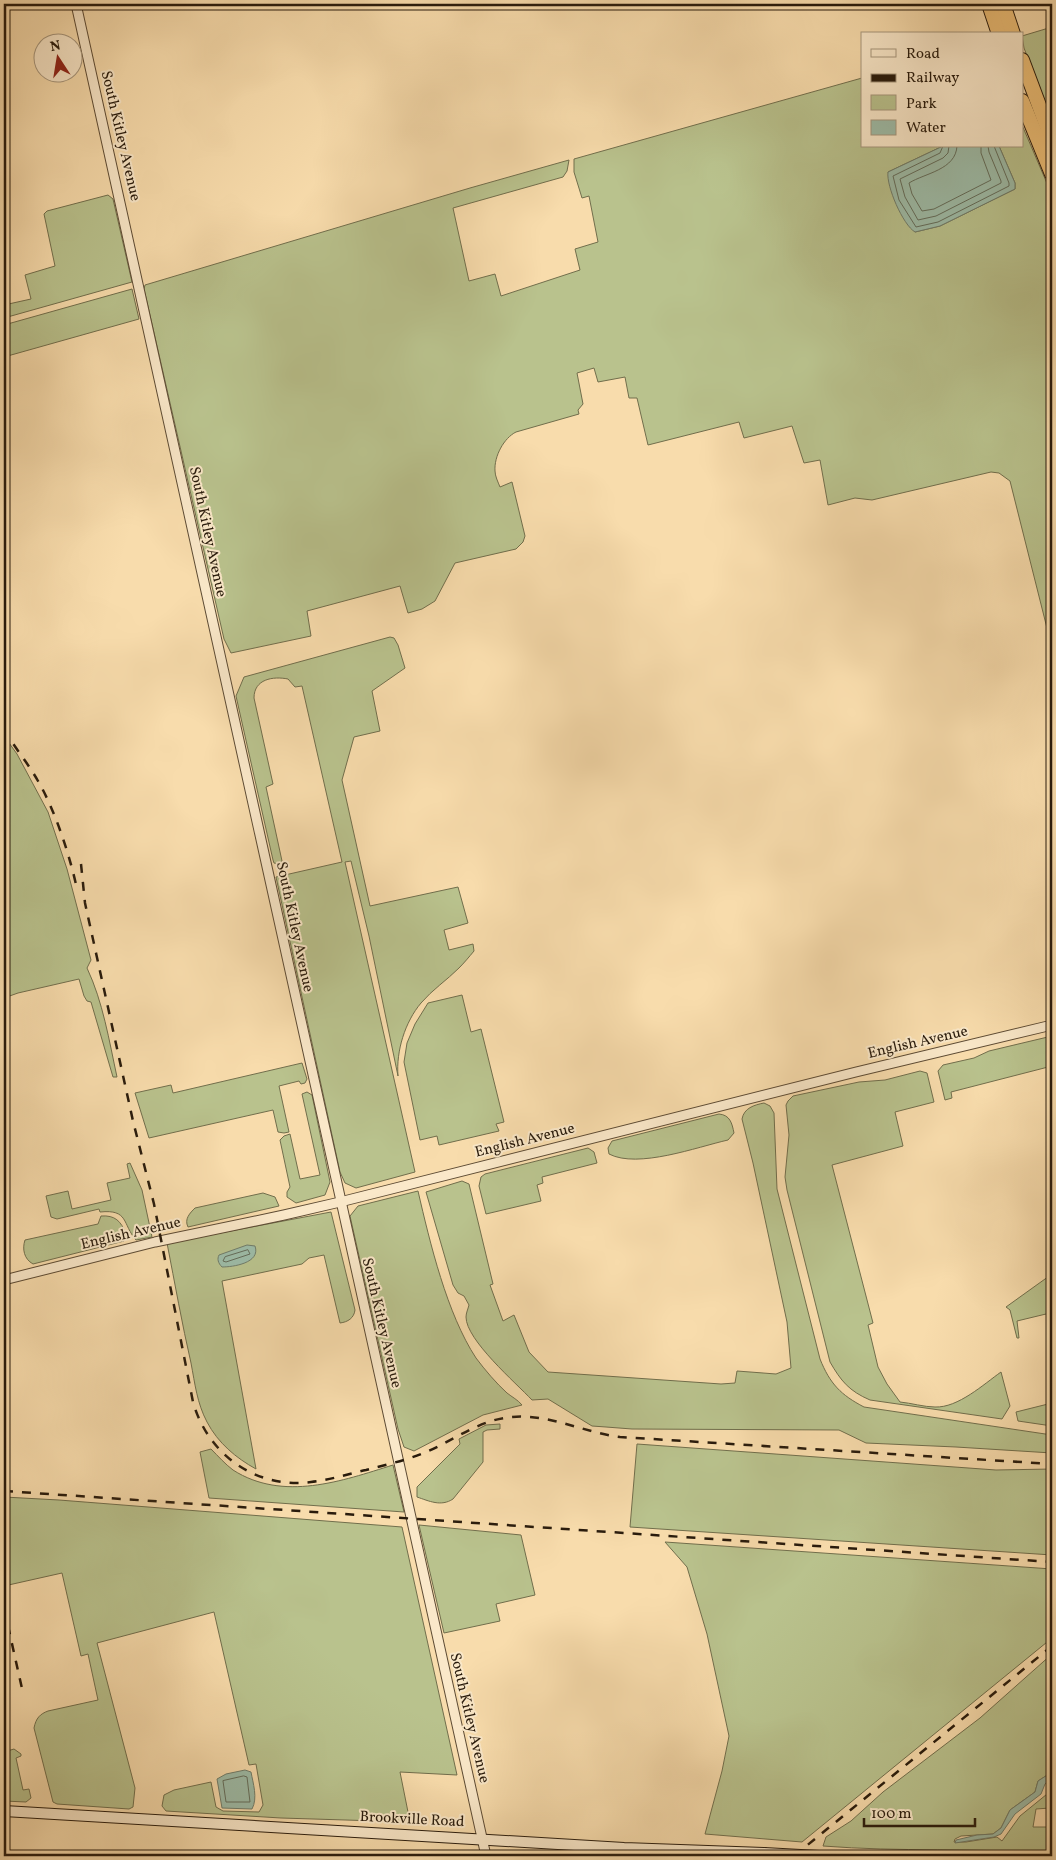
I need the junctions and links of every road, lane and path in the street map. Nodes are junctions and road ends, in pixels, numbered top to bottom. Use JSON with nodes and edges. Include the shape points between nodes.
{"nodes":[{"id":1,"x":76,"y":4,"type":"edge"},
{"id":2,"x":989,"y":4,"type":"edge"},
{"id":3,"x":1003,"y":4,"type":"edge"},
{"id":4,"x":998,"y":32,"type":"edge"},
{"id":5,"x":1012,"y":32,"type":"edge"},
{"id":6,"x":1024,"y":65,"type":"edge"},
{"id":7,"x":1024,"y":106,"type":"edge"},
{"id":8,"x":1052,"y":140,"type":"edge"},
{"id":9,"x":1052,"y":174,"type":"edge"},
{"id":10,"x":1052,"y":1025,"type":"edge"},
{"id":11,"x":340,"y":1202,"type":"junction"},
{"id":12,"x":4,"y":1280,"type":"edge"},
{"id":13,"x":4,"y":1811,"type":"edge"},
{"id":14,"x":482,"y":1839,"type":"junction"},
{"id":15,"x":486,"y":1856,"type":"edge"},
{"id":16,"x":819,"y":1856,"type":"edge"}],
"edges":[{"from":1,"to":11,"type":"street","name":"South Kitley Avenue"},
{"from":2,"to":4,"type":"highway"},
{"from":3,"to":5,"type":"highway"},
{"from":6,"to":8,"type":"highway"},
{"from":7,"to":9,"type":"highway"},
{"from":10,"to":11,"type":"street","name":"English Avenue"},
{"from":11,"to":12,"type":"street","name":"English Avenue","via":[[155,1242]]},
{"from":11,"to":14,"type":"street","name":"South Kitley Avenue"},
{"from":13,"to":14,"type":"main road","name":"Brookville Road"},
{"from":14,"to":15,"type":"street","name":"South Kitley Avenue"},
{"from":14,"to":16,"type":"main road","name":"Brookville Road","bridge":true}]}
